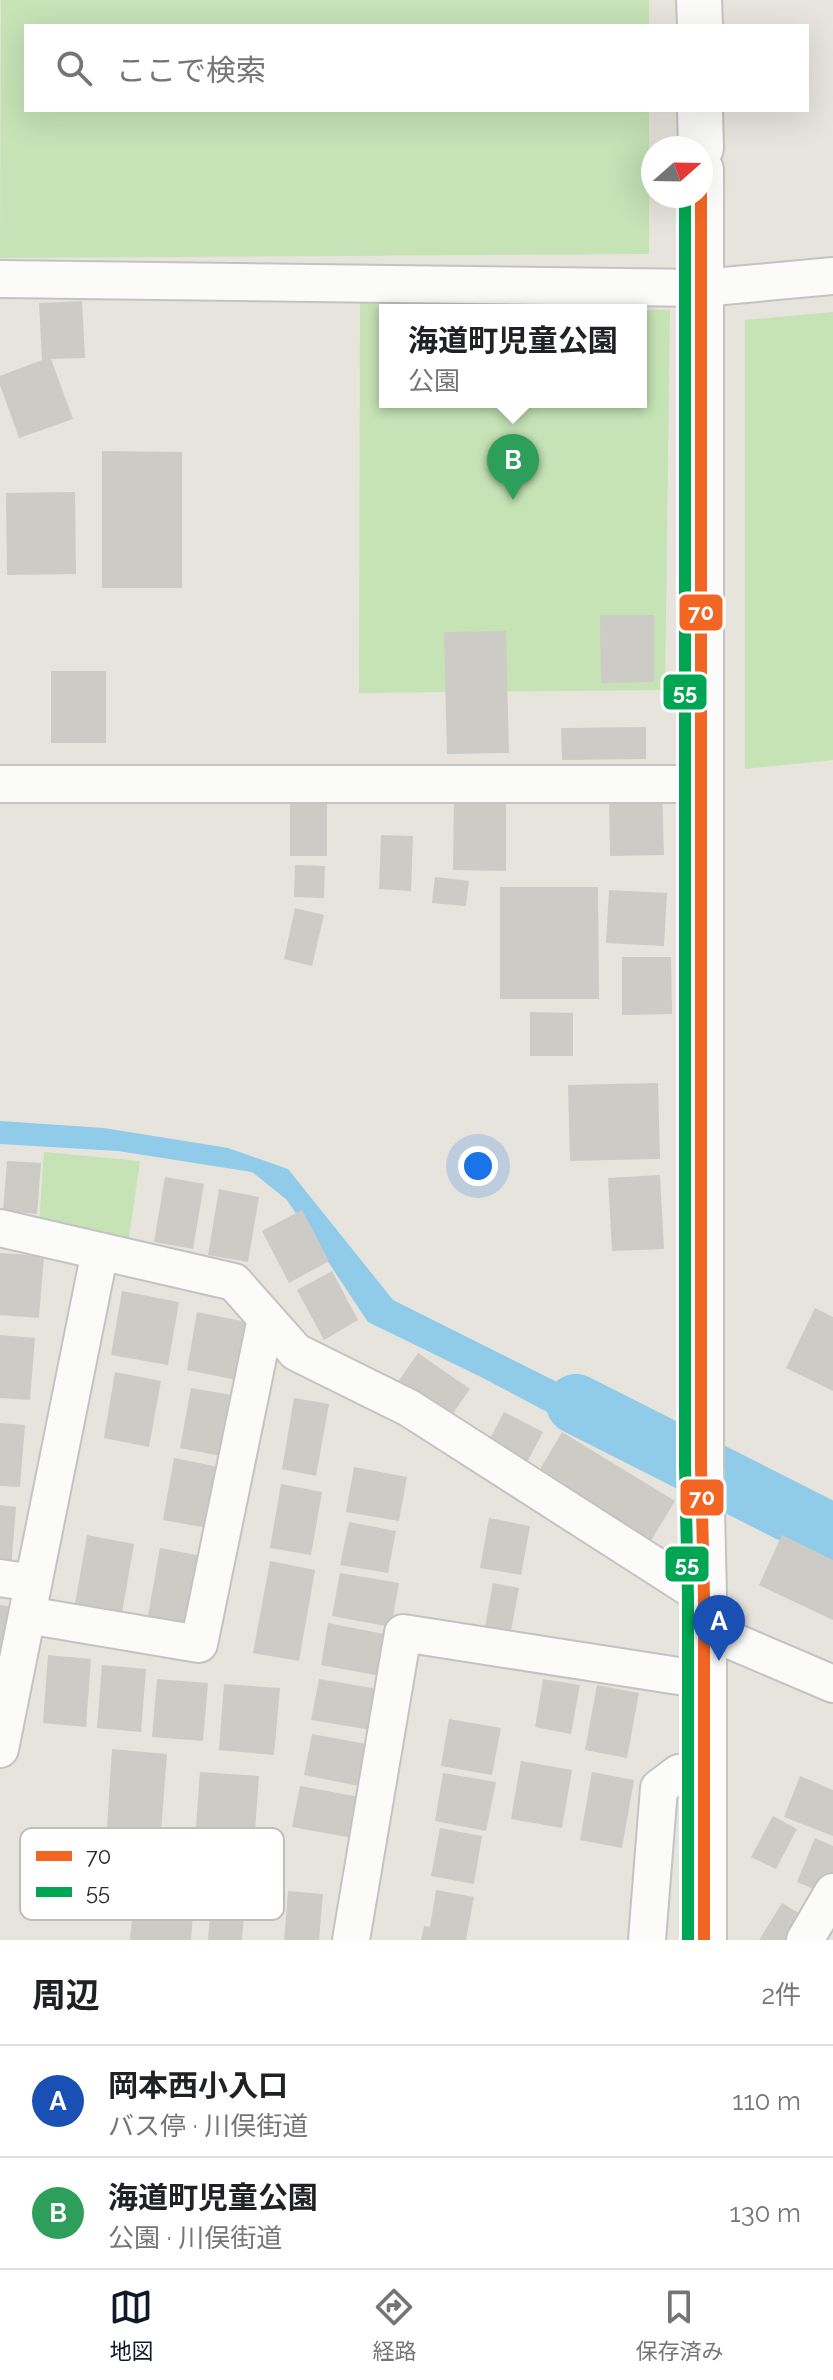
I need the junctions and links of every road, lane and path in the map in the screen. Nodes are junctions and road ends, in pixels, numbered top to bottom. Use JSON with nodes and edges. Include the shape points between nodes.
{"nodes":[{"id":1,"x":699,"y":0,"type":"edge"},
{"id":2,"x":700,"y":24,"type":"edge"},
{"id":3,"x":700,"y":112,"type":"edge"},
{"id":4,"x":701,"y":136,"type":"edge"},
{"id":5,"x":701,"y":208,"type":"edge"},
{"id":6,"x":833,"y":276,"type":"edge"},
{"id":7,"x":0,"y":279,"type":"edge"},
{"id":8,"x":702,"y":288,"type":"junction"},
{"id":9,"x":0,"y":784,"type":"edge"},
{"id":10,"x":703,"y":784,"type":"junction"},
{"id":11,"x":0,"y":1228,"type":"edge"},
{"id":12,"x":100,"y":1251,"type":"junction"},
{"id":13,"x":266,"y":1318,"type":"junction"},
{"id":14,"x":20,"y":1592,"type":"edge"},
{"id":15,"x":704,"y":1613,"type":"junction"},
{"id":16,"x":704,"y":1680,"type":"junction"},
{"id":17,"x":833,"y":1684,"type":"edge"},
{"id":18,"x":0,"y":1749,"type":"edge"},
{"id":19,"x":704,"y":1769,"type":"junction"},
{"id":20,"x":833,"y":1892,"type":"edge"},
{"id":21,"x":351,"y":1940,"type":"edge"},
{"id":22,"x":647,"y":1940,"type":"edge"},
{"id":23,"x":704,"y":1940,"type":"edge"},
{"id":24,"x":805,"y":1940,"type":"edge"}],
"edges":[{"from":1,"to":2,"type":"main road"},
{"from":3,"to":4,"type":"main road"},
{"from":5,"to":8,"type":"main road"},
{"from":6,"to":8,"type":"street"},
{"from":7,"to":8,"type":"street"},
{"from":8,"to":10,"type":"main road"},
{"from":9,"to":10,"type":"street"},
{"from":10,"to":15,"type":"main road"},
{"from":11,"to":12,"type":"street"},
{"from":12,"to":13,"type":"street","via":[[234,1282]]},
{"from":12,"to":14,"type":"street"},
{"from":13,"to":14,"type":"street","via":[[199,1644]]},
{"from":13,"to":15,"type":"street","via":[[296,1352],[409,1408]]},
{"from":14,"to":18,"type":"street"},
{"from":15,"to":16,"type":"main road"},
{"from":15,"to":17,"type":"street"},
{"from":16,"to":19,"type":"main road"},
{"from":16,"to":21,"type":"street","via":[[403,1633]]},
{"from":19,"to":22,"type":"street","via":[[679,1773],[659,1788]]},
{"from":19,"to":23,"type":"main road"},
{"from":20,"to":24,"type":"street"}]}
